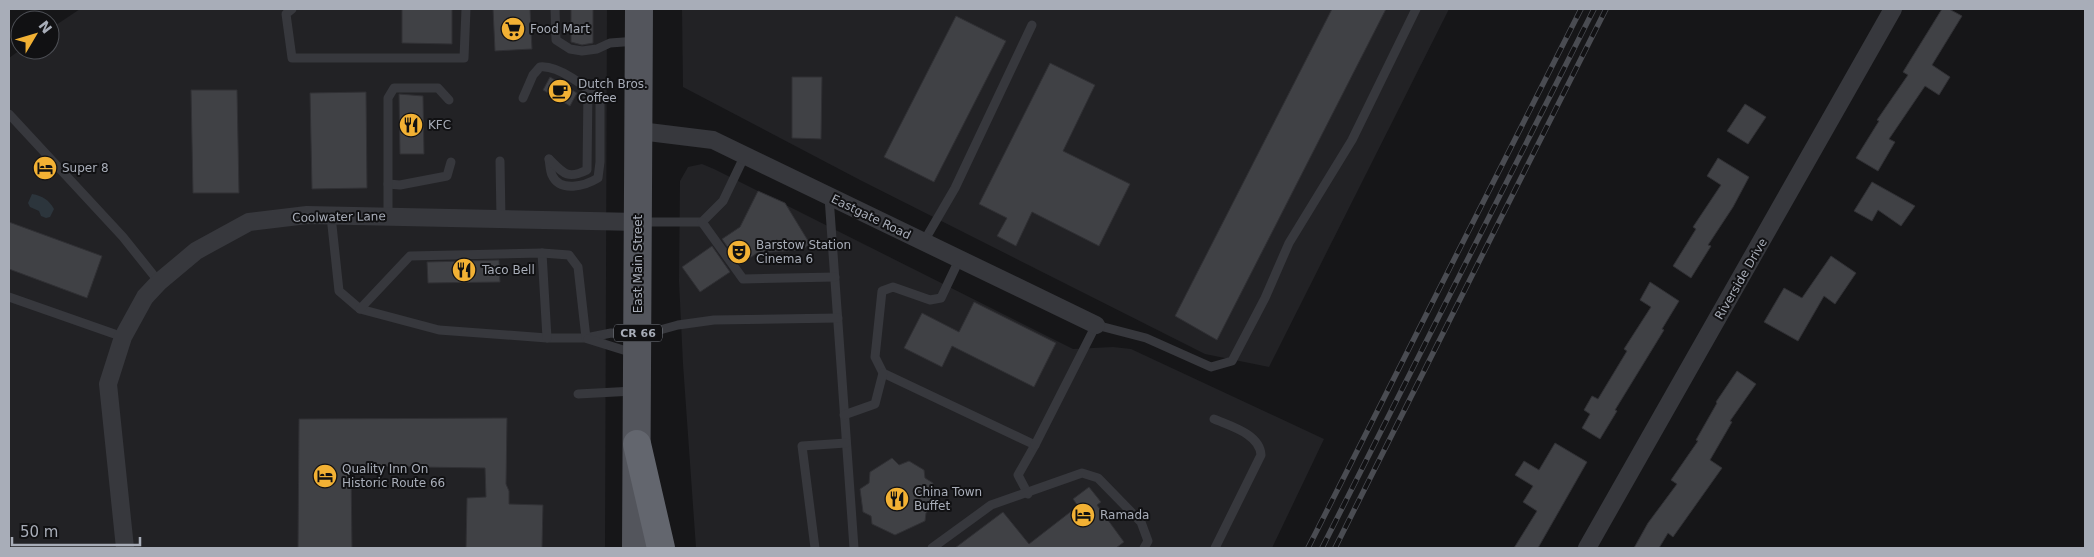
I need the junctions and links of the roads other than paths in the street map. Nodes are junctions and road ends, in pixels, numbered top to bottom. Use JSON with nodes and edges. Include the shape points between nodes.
{"nodes":[{"id":1,"x":292,"y":9,"type":"edge"},
{"id":2,"x":466,"y":9,"type":"edge"},
{"id":3,"x":555,"y":9,"type":"edge"},
{"id":4,"x":640,"y":9,"type":"edge"},
{"id":5,"x":1416,"y":9,"type":"edge"},
{"id":6,"x":1893,"y":9,"type":"edge"},
{"id":7,"x":1032,"y":25,"type":"dead end"},
{"id":8,"x":640,"y":41,"type":"junction"},
{"id":9,"x":588,"y":88,"type":"junction"},
{"id":10,"x":523,"y":98,"type":"dead end"},
{"id":11,"x":449,"y":100,"type":"dead end"},
{"id":12,"x":9,"y":114,"type":"edge"},
{"id":13,"x":640,"y":131,"type":"junction"},
{"id":14,"x":745,"y":155,"type":"junction"},
{"id":15,"x":500,"y":161,"type":"dead end"},
{"id":16,"x":451,"y":162,"type":"dead end"},
{"id":17,"x":388,"y":184,"type":"junction"},
{"id":18,"x":830,"y":197,"type":"junction"},
{"id":19,"x":331,"y":216,"type":"junction"},
{"id":20,"x":388,"y":217,"type":"junction"},
{"id":21,"x":501,"y":220,"type":"junction"},
{"id":22,"x":638,"y":222,"type":"junction"},
{"id":23,"x":702,"y":222,"type":"junction"},
{"id":24,"x":923,"y":243,"type":"junction"},
{"id":25,"x":542,"y":253,"type":"junction"},
{"id":26,"x":959,"y":260,"type":"junction"},
{"id":27,"x":835,"y":278,"type":"junction"},
{"id":28,"x":159,"y":282,"type":"junction"},
{"id":29,"x":9,"y":297,"type":"edge"},
{"id":30,"x":360,"y":309,"type":"junction"},
{"id":31,"x":838,"y":318,"type":"junction"},
{"id":32,"x":1096,"y":326,"type":"junction"},
{"id":33,"x":123,"y":337,"type":"junction"},
{"id":34,"x":547,"y":338,"type":"junction"},
{"id":35,"x":586,"y":338,"type":"junction"},
{"id":36,"x":638,"y":346,"type":"junction"},
{"id":37,"x":883,"y":373,"type":"junction"},
{"id":38,"x":637,"y":391,"type":"junction"},
{"id":39,"x":578,"y":394,"type":"dead end"},
{"id":40,"x":844,"y":415,"type":"junction"},
{"id":41,"x":1214,"y":418,"type":"dead end"},
{"id":42,"x":846,"y":443,"type":"junction"},
{"id":43,"x":636,"y":444,"type":"junction"},
{"id":44,"x":1035,"y":444,"type":"junction"},
{"id":45,"x":1028,"y":494,"type":"junction"},
{"id":46,"x":125,"y":548,"type":"edge"},
{"id":47,"x":636,"y":548,"type":"edge"},
{"id":48,"x":661,"y":548,"type":"edge"},
{"id":49,"x":814,"y":548,"type":"edge"},
{"id":50,"x":854,"y":548,"type":"edge"},
{"id":51,"x":932,"y":548,"type":"edge"},
{"id":52,"x":1144,"y":548,"type":"edge"},
{"id":53,"x":1215,"y":548,"type":"edge"},
{"id":54,"x":1587,"y":548,"type":"edge"}],
"edges":[{"from":1,"to":2,"type":"lane","via":[[286,14],[292,58],[464,58]]},
{"from":3,"to":8,"type":"lane","via":[[556,40],[570,49],[582,51],[610,43]]},
{"from":4,"to":8,"type":"main road","name":"East Main Street","number":"CR 66"},
{"from":5,"to":32,"type":"lane","via":[[1352,140],[1289,243],[1232,361],[1211,367],[1146,338]]},
{"from":6,"to":54,"type":"street","name":"Riverside Drive"},
{"from":7,"to":24,"type":"lane","via":[[955,188]]},
{"from":8,"to":13,"type":"main road","name":"East Main Street","number":"CR 66"},
{"from":9,"to":9,"type":"lane","via":[[587,170],[576,176],[564,174],[549,159],[552,176],[558,183],[574,187],[598,178],[600,100]]},
{"from":9,"to":10,"type":"lane","via":[[548,66],[540,67]]},
{"from":11,"to":17,"type":"lane","via":[[438,88],[394,88],[388,98]]},
{"from":12,"to":28,"type":"lane","via":[[123,237]]},
{"from":13,"to":14,"type":"street","name":"Eastgate Road","via":[[713,140]]},
{"from":13,"to":22,"type":"main road","name":"East Main Street","number":"CR 66"},
{"from":14,"to":18,"type":"street","name":"Eastgate Road"},
{"from":14,"to":23,"type":"lane","via":[[723,201]]},
{"from":15,"to":21,"type":"lane"},
{"from":16,"to":17,"type":"lane","via":[[447,176],[400,185]]},
{"from":17,"to":20,"type":"lane"},
{"from":18,"to":24,"type":"street","name":"Eastgate Road"},
{"from":18,"to":27,"type":"lane"},
{"from":19,"to":20,"type":"street","name":"Coolwater Lane"},
{"from":19,"to":28,"type":"street","name":"Coolwater Lane","via":[[307,215],[249,222],[196,251]]},
{"from":19,"to":30,"type":"lane","via":[[339,292]]},
{"from":20,"to":21,"type":"street","name":"Coolwater Lane"},
{"from":21,"to":22,"type":"street","name":"Coolwater Lane"},
{"from":22,"to":23,"type":"lane"},
{"from":22,"to":36,"type":"main road","name":"East Main Street","number":"CR 66"},
{"from":23,"to":27,"type":"lane","via":[[743,279]]},
{"from":24,"to":26,"type":"street","name":"Eastgate Road"},
{"from":25,"to":30,"type":"lane","via":[[410,256]]},
{"from":25,"to":34,"type":"lane"},
{"from":25,"to":35,"type":"lane","via":[[569,255],[578,267]]},
{"from":26,"to":32,"type":"street","name":"Eastgate Road"},
{"from":26,"to":37,"type":"lane","via":[[941,298],[930,300],[893,287],[882,291],[875,357]]},
{"from":27,"to":31,"type":"lane"},
{"from":28,"to":33,"type":"street","name":"Coolwater Lane","via":[[145,297]]},
{"from":29,"to":33,"type":"lane"},
{"from":30,"to":34,"type":"lane","via":[[439,330]]},
{"from":31,"to":36,"type":"lane","via":[[714,320],[678,326]]},
{"from":31,"to":40,"type":"lane"},
{"from":32,"to":44,"type":"lane"},
{"from":33,"to":46,"type":"street","name":"Coolwater Lane","via":[[108,384]]},
{"from":34,"to":35,"type":"lane"},
{"from":35,"to":36,"type":"lane","via":[[611,345]]},
{"from":35,"to":36,"type":"lane","via":[[611,333]]},
{"from":36,"to":38,"type":"main road","name":"East Main Street","number":"CR 66"},
{"from":37,"to":40,"type":"lane","via":[[875,404]]},
{"from":37,"to":44,"type":"lane"},
{"from":38,"to":39,"type":"lane"},
{"from":38,"to":43,"type":"main road","name":"East Main Street","number":"CR 66"},
{"from":40,"to":42,"type":"lane"},
{"from":41,"to":53,"type":"lane","via":[[1250,436],[1261,447],[1261,455]]},
{"from":42,"to":49,"type":"lane","via":[[802,446]]},
{"from":42,"to":50,"type":"lane"},
{"from":43,"to":47,"type":"main road","name":"East Main Street","number":"CR 66"},
{"from":43,"to":48,"type":"highway"},
{"from":44,"to":45,"type":"lane","via":[[1018,475]]},
{"from":45,"to":51,"type":"lane","via":[[991,505]]},
{"from":45,"to":52,"type":"lane","via":[[1082,473],[1098,478],[1141,522],[1148,541]]}]}
